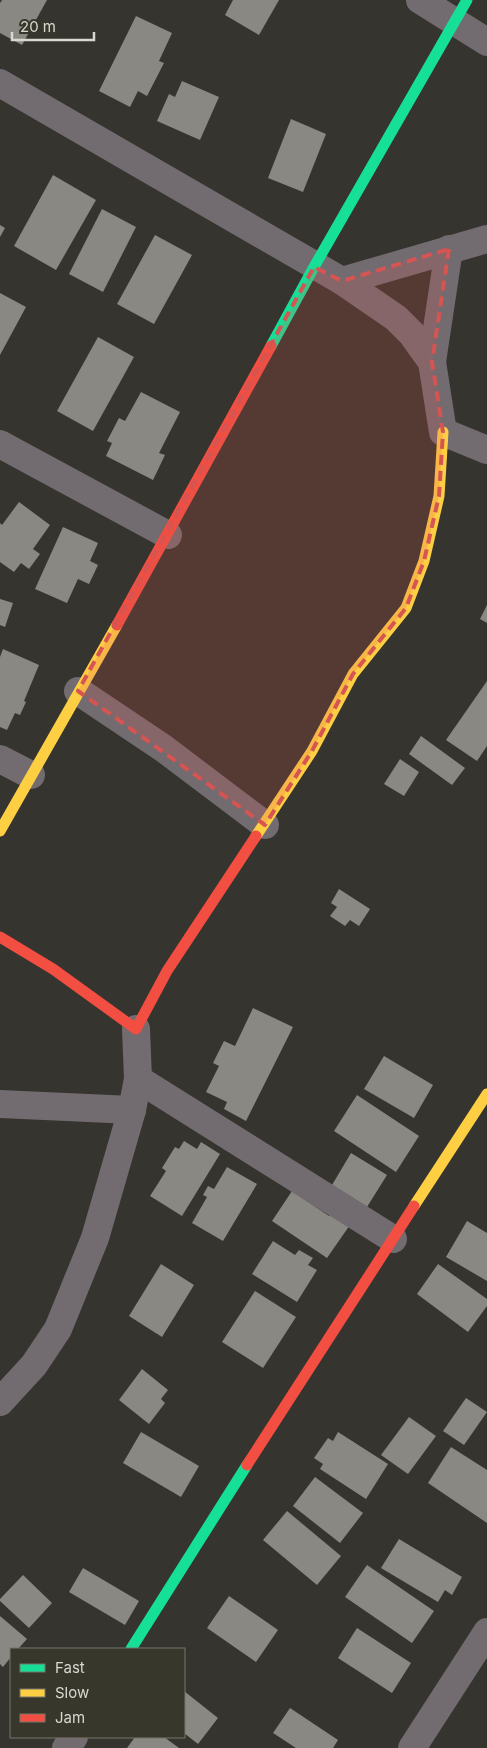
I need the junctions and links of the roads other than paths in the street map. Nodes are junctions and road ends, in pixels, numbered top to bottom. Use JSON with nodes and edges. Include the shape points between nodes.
{"nodes":[{"id":1,"x":420,"y":0,"type":"edge"},
{"id":2,"x":461,"y":11,"type":"edge"},
{"id":3,"x":487,"y":42,"type":"edge"},
{"id":4,"x":0,"y":83,"type":"edge"},
{"id":5,"x":487,"y":239,"type":"edge"},
{"id":6,"x":449,"y":249,"type":"junction"},
{"id":7,"x":314,"y":266,"type":"junction"},
{"id":8,"x":342,"y":281,"type":"junction"},
{"id":9,"x":432,"y":362,"type":"junction"},
{"id":10,"x":442,"y":432,"type":"junction"},
{"id":11,"x":0,"y":444,"type":"edge"},
{"id":12,"x":487,"y":450,"type":"edge"},
{"id":13,"x":168,"y":535,"type":"junction"},
{"id":14,"x":78,"y":692,"type":"junction"},
{"id":15,"x":0,"y":759,"type":"edge"},
{"id":16,"x":31,"y":775,"type":"junction"},
{"id":17,"x":265,"y":824,"type":"junction"},
{"id":18,"x":0,"y":832,"type":"edge"},
{"id":19,"x":0,"y":937,"type":"edge"},
{"id":20,"x":136,"y":1030,"type":"junction"},
{"id":21,"x":138,"y":1079,"type":"junction"},
{"id":22,"x":487,"y":1094,"type":"edge"},
{"id":23,"x":0,"y":1104,"type":"edge"},
{"id":24,"x":132,"y":1110,"type":"junction"},
{"id":25,"x":393,"y":1240,"type":"junction"},
{"id":26,"x":0,"y":1402,"type":"edge"},
{"id":27,"x":487,"y":1632,"type":"edge"},
{"id":28,"x":132,"y":1648,"type":"edge"},
{"id":29,"x":412,"y":1748,"type":"edge"}],
"edges":[{"from":1,"to":2,"type":"street"},
{"from":2,"to":3,"type":"street"},
{"from":2,"to":7,"type":"street"},
{"from":4,"to":7,"type":"street"},
{"from":5,"to":6,"type":"street"},
{"from":6,"to":8,"type":"street"},
{"from":6,"to":9,"type":"street"},
{"from":7,"to":8,"type":"street"},
{"from":7,"to":13,"type":"street"},
{"from":8,"to":9,"type":"street","via":[[396,318]]},
{"from":9,"to":10,"type":"street"},
{"from":10,"to":12,"type":"street"},
{"from":10,"to":17,"type":"street","via":[[439,496],[424,561],[406,608],[353,674],[312,752]]},
{"from":11,"to":13,"type":"street"},
{"from":13,"to":14,"type":"street"},
{"from":14,"to":16,"type":"street"},
{"from":14,"to":17,"type":"street","via":[[163,748]]},
{"from":15,"to":16,"type":"street"},
{"from":16,"to":18,"type":"street"},
{"from":17,"to":20,"type":"street","via":[[167,971]]},
{"from":19,"to":20,"type":"street","via":[[53,969]]},
{"from":20,"to":21,"type":"street"},
{"from":21,"to":24,"type":"street"},
{"from":21,"to":25,"type":"street"},
{"from":22,"to":25,"type":"street"},
{"from":23,"to":24,"type":"street"},
{"from":24,"to":26,"type":"street","via":[[95,1238],[58,1329],[34,1365]]},
{"from":25,"to":28,"type":"street","via":[[283,1407]]},
{"from":27,"to":29,"type":"street"}]}
